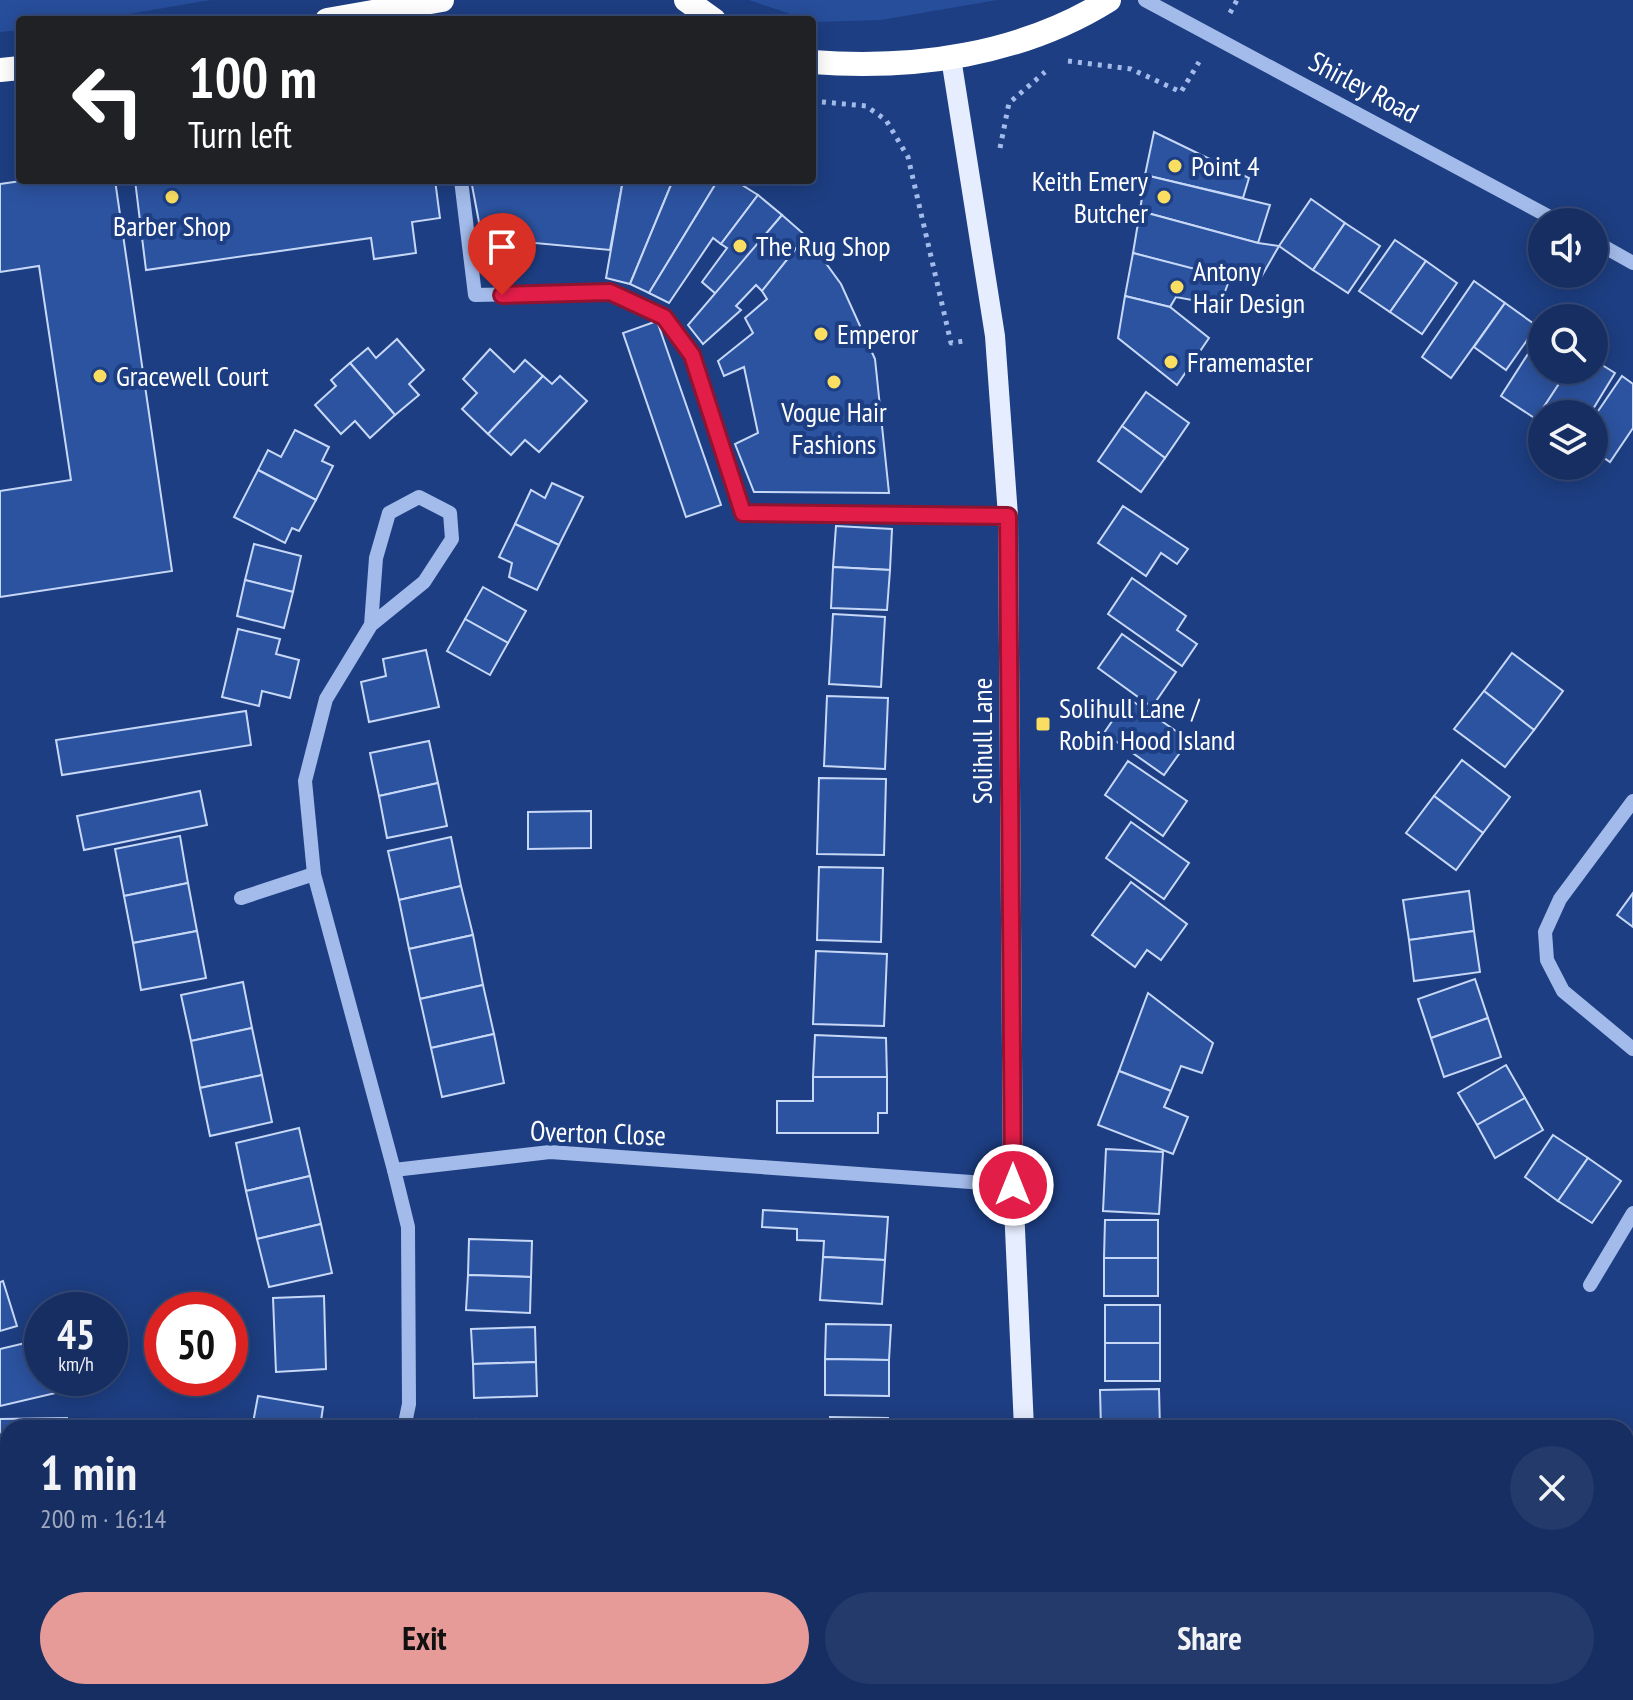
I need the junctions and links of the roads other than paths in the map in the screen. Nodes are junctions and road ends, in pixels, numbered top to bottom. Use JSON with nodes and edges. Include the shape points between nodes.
{"nodes":[{"id":1,"x":440,"y":0,"type":"edge"},
{"id":2,"x":686,"y":0,"type":"edge"},
{"id":3,"x":1109,"y":0,"type":"edge"},
{"id":4,"x":1145,"y":0,"type":"edge"},
{"id":5,"x":350,"y":16,"type":"edge"},
{"id":6,"x":708,"y":16,"type":"edge"},
{"id":7,"x":951,"y":58,"type":"junction"},
{"id":8,"x":816,"y":62,"type":"edge"},
{"id":9,"x":461,"y":184,"type":"edge"},
{"id":10,"x":1533,"y":208,"type":"edge"},
{"id":11,"x":1608,"y":249,"type":"edge"},
{"id":12,"x":1633,"y":263,"type":"edge"},
{"id":13,"x":1008,"y":516,"type":"junction"},
{"id":14,"x":371,"y":625,"type":"junction"},
{"id":15,"x":1633,"y":801,"type":"edge"},
{"id":16,"x":314,"y":874,"type":"junction"},
{"id":17,"x":241,"y":898,"type":"dead end"},
{"id":18,"x":1633,"y":1049,"type":"edge"},
{"id":19,"x":394,"y":1170,"type":"junction"},
{"id":20,"x":1013,"y":1185,"type":"junction"},
{"id":21,"x":1633,"y":1213,"type":"edge"},
{"id":22,"x":1590,"y":1285,"type":"dead end"},
{"id":23,"x":406,"y":1420,"type":"edge"},
{"id":24,"x":1024,"y":1420,"type":"edge"}],
"edges":[{"from":1,"to":5,"type":"highway"},
{"from":2,"to":6,"type":"highway"},
{"from":3,"to":7,"type":"highway","via":[[1034,39]]},
{"from":4,"to":10,"type":"street","name":"Shirley Road"},
{"from":7,"to":8,"type":"highway"},
{"from":7,"to":13,"type":"main road","name":"Solihull Lane","via":[[995,336]]},
{"from":9,"to":13,"type":"street","via":[[475,295],[610,292],[664,317],[692,355],[743,513]]},
{"from":11,"to":12,"type":"street"},
{"from":13,"to":20,"type":"main road","name":"Solihull Lane"},
{"from":14,"to":14,"type":"street","via":[[376,558],[389,513],[419,497],[450,513],[452,539],[424,582]]},
{"from":14,"to":16,"type":"street","via":[[326,699],[305,781]]},
{"from":15,"to":18,"type":"street","via":[[1560,899],[1545,932],[1547,960],[1563,991]]},
{"from":16,"to":17,"type":"street"},
{"from":16,"to":19,"type":"street"},
{"from":19,"to":20,"type":"street","name":"Overton Close","via":[[550,1152]]},
{"from":19,"to":23,"type":"street","via":[[408,1227]]},
{"from":20,"to":24,"type":"main road","name":"Solihull Lane"},
{"from":21,"to":22,"type":"street"}]}
